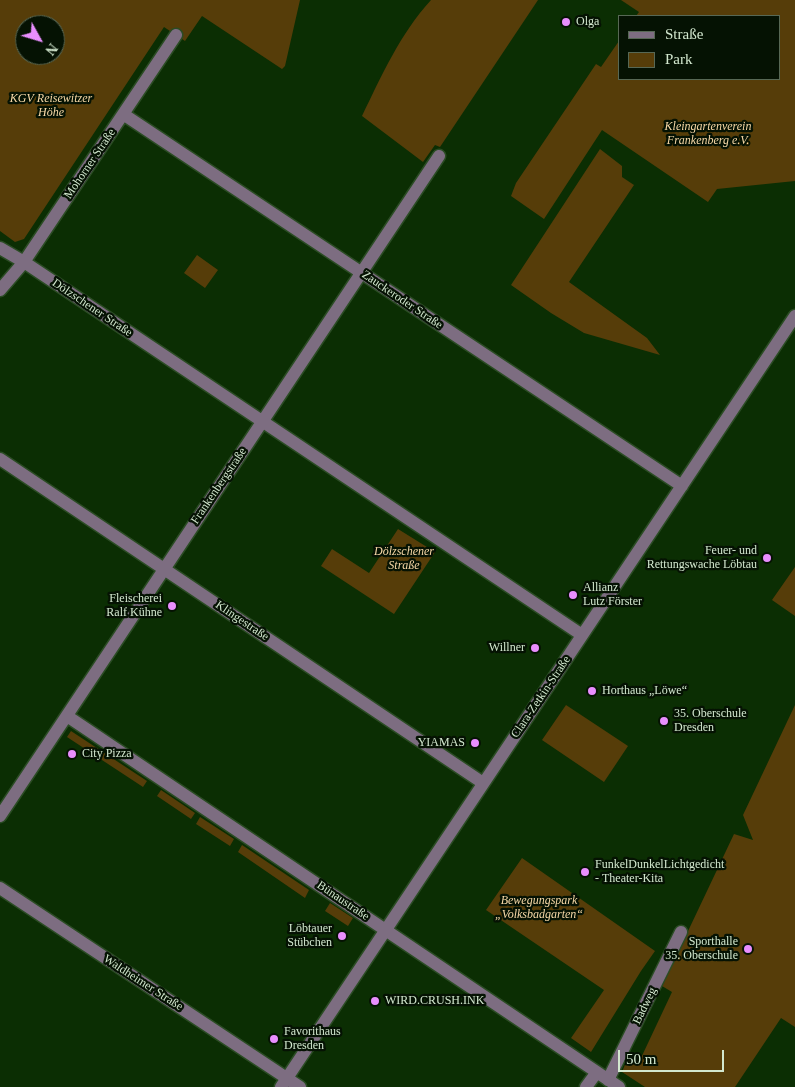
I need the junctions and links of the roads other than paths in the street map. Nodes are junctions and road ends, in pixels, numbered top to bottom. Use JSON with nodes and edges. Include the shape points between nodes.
{"nodes":[{"id":1,"x":176,"y":35,"type":"dead end"},
{"id":2,"x":123,"y":114,"type":"junction"},
{"id":3,"x":439,"y":156,"type":"dead end"},
{"id":4,"x":0,"y":248,"type":"edge"},
{"id":5,"x":24,"y":262,"type":"junction"},
{"id":6,"x":361,"y":272,"type":"junction"},
{"id":7,"x":0,"y":290,"type":"edge"},
{"id":8,"x":795,"y":316,"type":"edge"},
{"id":9,"x":262,"y":422,"type":"junction"},
{"id":10,"x":0,"y":459,"type":"edge"},
{"id":11,"x":682,"y":486,"type":"junction"},
{"id":12,"x":164,"y":569,"type":"junction"},
{"id":13,"x":582,"y":635,"type":"junction"},
{"id":14,"x":66,"y":716,"type":"junction"},
{"id":15,"x":483,"y":783,"type":"junction"},
{"id":16,"x":0,"y":816,"type":"edge"},
{"id":17,"x":0,"y":888,"type":"edge"},
{"id":18,"x":386,"y":931,"type":"junction"},
{"id":19,"x":681,"y":932,"type":"dead end"},
{"id":20,"x":596,"y":1072,"type":"junction"},
{"id":21,"x":284,"y":1082,"type":"edge"},
{"id":22,"x":614,"y":1083,"type":"edge"},
{"id":23,"x":300,"y":1087,"type":"edge"},
{"id":24,"x":586,"y":1087,"type":"edge"}],
"edges":[{"from":1,"to":2,"type":"street","name":"Mohorner Straße"},
{"from":2,"to":5,"type":"street","name":"Mohorner Straße"},
{"from":2,"to":6,"type":"street","name":"Zauckeroder Straße"},
{"from":3,"to":6,"type":"street","name":"Frankenbergstraße"},
{"from":4,"to":5,"type":"street","name":"Dölzschener Straße"},
{"from":5,"to":7,"type":"street","name":"Mohorner Straße"},
{"from":5,"to":9,"type":"street","name":"Dölzschener Straße"},
{"from":6,"to":9,"type":"street","name":"Frankenbergstraße"},
{"from":6,"to":11,"type":"street","name":"Zauckeroder Straße"},
{"from":8,"to":11,"type":"street","name":"Clara-Zetkin-Straße"},
{"from":9,"to":12,"type":"street","name":"Frankenbergstraße"},
{"from":9,"to":13,"type":"street","name":"Dölzschener Straße"},
{"from":10,"to":12,"type":"street","name":"Klingestraße"},
{"from":11,"to":13,"type":"street","name":"Clara-Zetkin-Straße"},
{"from":12,"to":14,"type":"street","name":"Frankenbergstraße"},
{"from":12,"to":15,"type":"street","name":"Klingestraße"},
{"from":13,"to":15,"type":"street","name":"Clara-Zetkin-Straße"},
{"from":14,"to":16,"type":"street","name":"Frankenbergstraße"},
{"from":14,"to":18,"type":"street","name":"Bünaustraße"},
{"from":15,"to":18,"type":"street","name":"Clara-Zetkin-Straße"},
{"from":17,"to":21,"type":"street","name":"Waldheimer Straße"},
{"from":18,"to":20,"type":"street","name":"Bünaustraße"},
{"from":18,"to":21,"type":"street","name":"Clara-Zetkin-Straße"},
{"from":19,"to":22,"type":"street","name":"Badweg"},
{"from":20,"to":22,"type":"street","name":"Bünaustraße"},
{"from":20,"to":24,"type":"street"},
{"from":21,"to":23,"type":"street","name":"Waldheimer Straße"}]}
